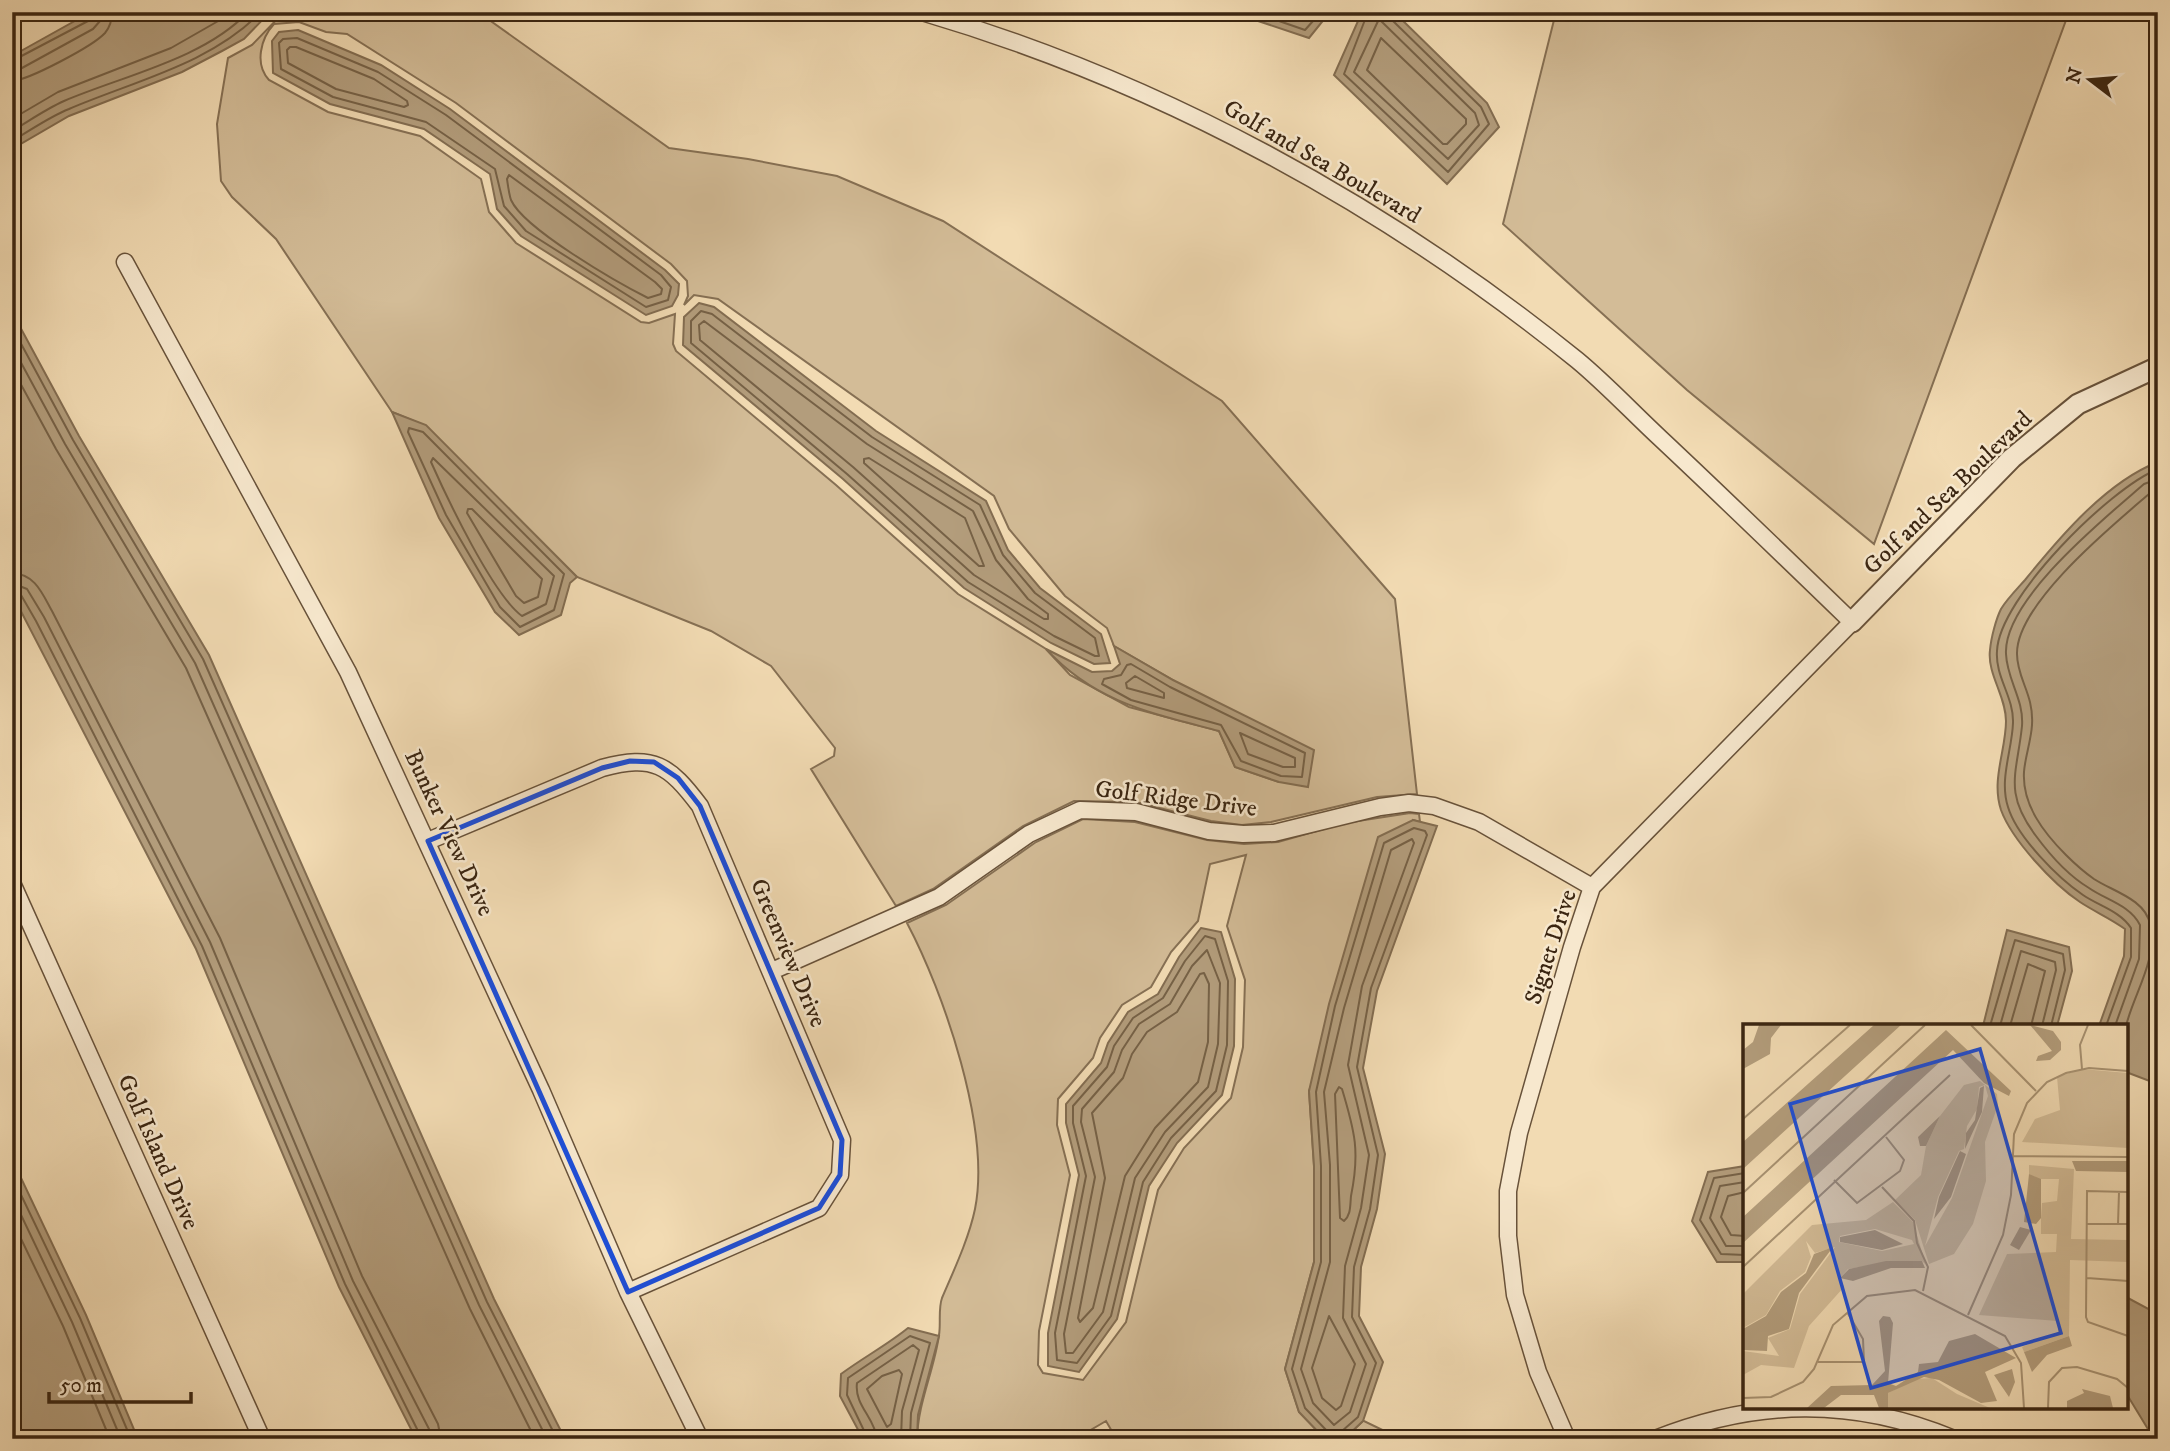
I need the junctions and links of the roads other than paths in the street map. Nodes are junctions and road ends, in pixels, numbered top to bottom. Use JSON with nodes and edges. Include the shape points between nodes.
{"nodes":[{"id":1,"x":922,"y":12,"type":"edge"},
{"id":2,"x":125,"y":262,"type":"dead end"},
{"id":3,"x":2158,"y":367,"type":"edge"},
{"id":4,"x":1852,"y":622,"type":"junction"},
{"id":5,"x":428,"y":841,"type":"junction"},
{"id":6,"x":12,"y":883,"type":"edge"},
{"id":7,"x":1592,"y":887,"type":"junction"},
{"id":8,"x":772,"y":971,"type":"junction"},
{"id":9,"x":628,"y":1292,"type":"junction"},
{"id":10,"x":1794,"y":1409,"type":"edge"},
{"id":11,"x":1826,"y":1409,"type":"edge"},
{"id":12,"x":262,"y":1439,"type":"edge"},
{"id":13,"x":700,"y":1439,"type":"edge"},
{"id":14,"x":1567,"y":1439,"type":"edge"},
{"id":15,"x":1656,"y":1439,"type":"edge"},
{"id":16,"x":1954,"y":1439,"type":"edge"}],
"edges":[{"from":1,"to":4,"type":"street","name":"Golf and Sea Boulevard","via":[[1094,71],[1213,126],[1364,209],[1578,361]]},
{"from":2,"to":5,"type":"street","name":"Bunker View Drive","via":[[348,672]]},
{"from":3,"to":4,"type":"street","name":"Golf and Sea Boulevard","via":[[2078,404],[2012,458]]},
{"from":4,"to":7,"type":"street","name":"Signet Drive"},
{"from":5,"to":8,"type":"street","name":"Greenview Drive","via":[[603,768],[630,761],[654,762],[678,778],[700,806]]},
{"from":5,"to":9,"type":"street","name":"Bunker View Drive"},
{"from":6,"to":12,"type":"street","name":"Golf Island Drive"},
{"from":7,"to":8,"type":"street","name":"Golf Ridge Drive","via":[[1479,822],[1434,806],[1380,807],[1274,832],[1242,834],[1209,831],[1136,812],[1080,810],[1030,834],[939,897]]},
{"from":7,"to":14,"type":"street","name":"Signet Drive","via":[[1527,1107],[1508,1191],[1515,1295],[1538,1372]]},
{"from":8,"to":9,"type":"street","name":"Greenview Drive","via":[[842,1140],[840,1175],[819,1208]]},
{"from":9,"to":13,"type":"street","name":"Bunker View Drive"},
{"from":10,"to":15,"type":"street","via":[[1743,1412]]},
{"from":11,"to":16,"type":"street","via":[[1869,1412]]}]}
